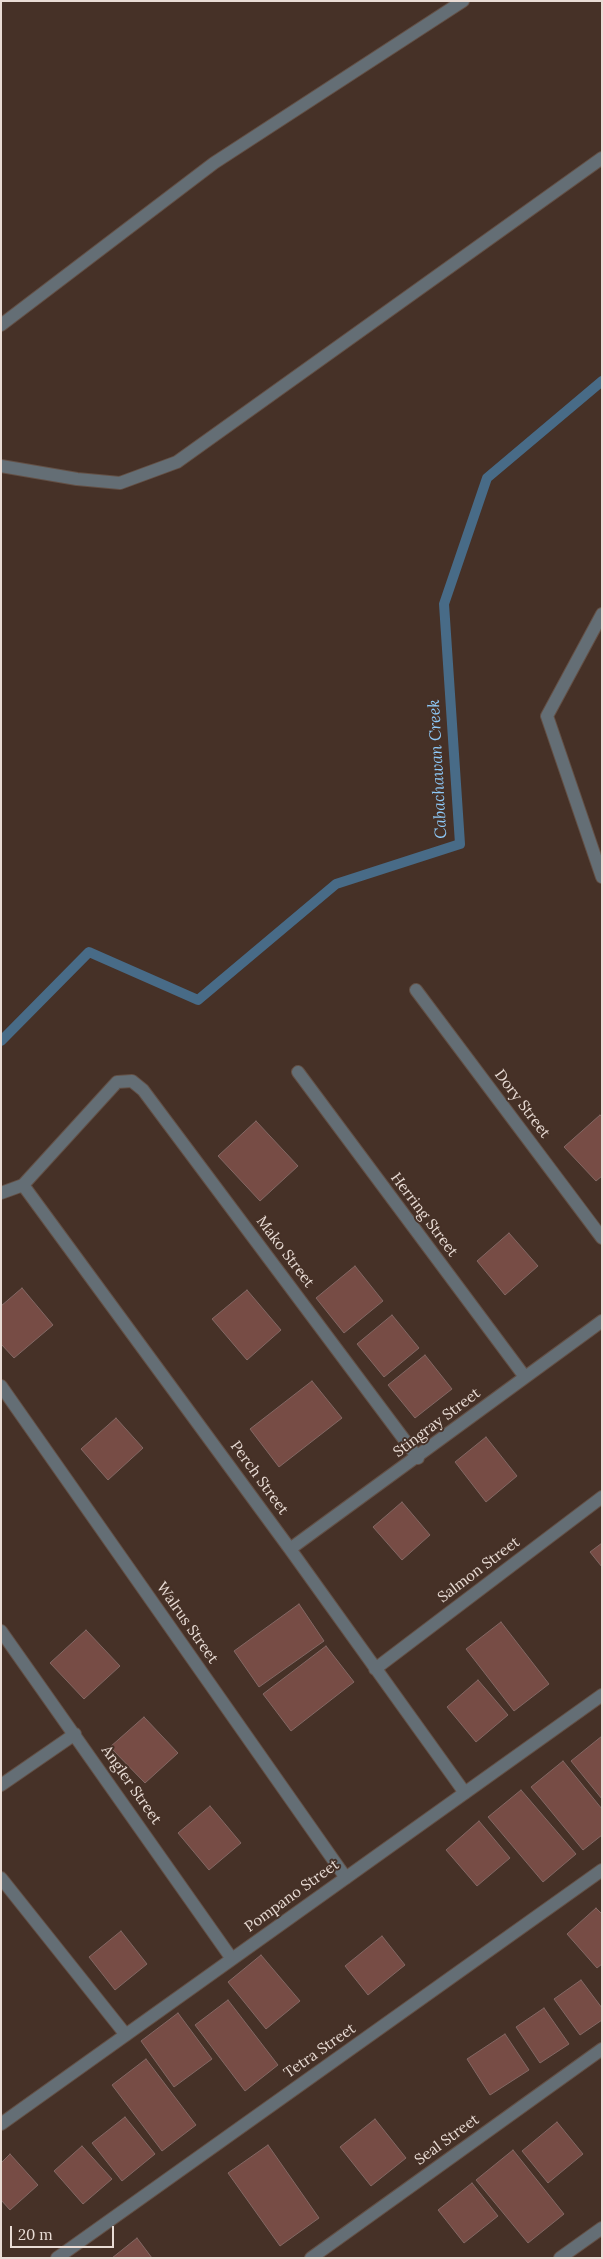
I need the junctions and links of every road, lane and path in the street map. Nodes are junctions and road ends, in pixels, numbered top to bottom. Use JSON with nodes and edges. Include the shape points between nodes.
{"nodes":[{"id":1,"x":463,"y":1,"type":"edge"},
{"id":2,"x":602,"y":158,"type":"edge"},
{"id":3,"x":1,"y":326,"type":"edge"},
{"id":4,"x":1,"y":466,"type":"edge"},
{"id":5,"x":602,"y":614,"type":"edge"},
{"id":6,"x":602,"y":877,"type":"edge"},
{"id":7,"x":416,"y":990,"type":"dead end"},
{"id":8,"x":298,"y":1072,"type":"dead end"},
{"id":9,"x":23,"y":1185,"type":"junction"},
{"id":10,"x":1,"y":1193,"type":"edge"},
{"id":11,"x":602,"y":1238,"type":"edge"},
{"id":12,"x":602,"y":1321,"type":"edge"},
{"id":13,"x":525,"y":1377,"type":"junction"},
{"id":14,"x":1,"y":1386,"type":"edge"},
{"id":15,"x":418,"y":1458,"type":"junction"},
{"id":16,"x":602,"y":1497,"type":"edge"},
{"id":17,"x":290,"y":1549,"type":"junction"},
{"id":18,"x":1,"y":1631,"type":"edge"},
{"id":19,"x":375,"y":1669,"type":"junction"},
{"id":20,"x":602,"y":1696,"type":"edge"},
{"id":21,"x":75,"y":1734,"type":"junction"},
{"id":22,"x":1,"y":1785,"type":"edge"},
{"id":23,"x":465,"y":1793,"type":"junction"},
{"id":24,"x":602,"y":1870,"type":"edge"},
{"id":25,"x":1,"y":1878,"type":"edge"},
{"id":26,"x":346,"y":1878,"type":"junction"},
{"id":27,"x":232,"y":1959,"type":"junction"},
{"id":28,"x":126,"y":2035,"type":"junction"},
{"id":29,"x":602,"y":2049,"type":"edge"},
{"id":30,"x":1,"y":2124,"type":"edge"},
{"id":31,"x":602,"y":2228,"type":"edge"},
{"id":32,"x":57,"y":2258,"type":"edge"},
{"id":33,"x":311,"y":2258,"type":"edge"},
{"id":34,"x":560,"y":2258,"type":"edge"}],
"edges":[{"from":1,"to":3,"type":"street","via":[[214,163]]},
{"from":2,"to":4,"type":"street","via":[[177,462],[120,483]]},
{"from":5,"to":6,"type":"street","via":[[546,716]]},
{"from":7,"to":11,"type":"street","name":"Dory Street"},
{"from":8,"to":13,"type":"street","name":"Herring Street"},
{"from":9,"to":10,"type":"street"},
{"from":9,"to":15,"type":"street","name":"Mako Street","via":[[117,1082],[132,1081],[143,1090]]},
{"from":9,"to":17,"type":"street","name":"Perch Street"},
{"from":12,"to":13,"type":"street","name":"Stingray Street"},
{"from":13,"to":15,"type":"street","name":"Stingray Street"},
{"from":14,"to":26,"type":"street","name":"Walrus Street"},
{"from":15,"to":17,"type":"street","name":"Stingray Street"},
{"from":16,"to":19,"type":"street","name":"Salmon Street"},
{"from":17,"to":19,"type":"street","name":"Perch Street"},
{"from":18,"to":21,"type":"street","name":"Angler Street"},
{"from":19,"to":23,"type":"street","name":"Perch Street"},
{"from":20,"to":23,"type":"street","name":"Pompano Street"},
{"from":21,"to":22,"type":"street"},
{"from":21,"to":27,"type":"street","name":"Angler Street"},
{"from":23,"to":26,"type":"street","name":"Pompano Street"},
{"from":24,"to":32,"type":"street","name":"Tetra Street"},
{"from":25,"to":28,"type":"street"},
{"from":26,"to":27,"type":"street","name":"Pompano Street"},
{"from":27,"to":28,"type":"street","name":"Pompano Street"},
{"from":28,"to":30,"type":"street","name":"Pompano Street"},
{"from":29,"to":33,"type":"street","name":"Seal Street"},
{"from":31,"to":34,"type":"street"}]}
